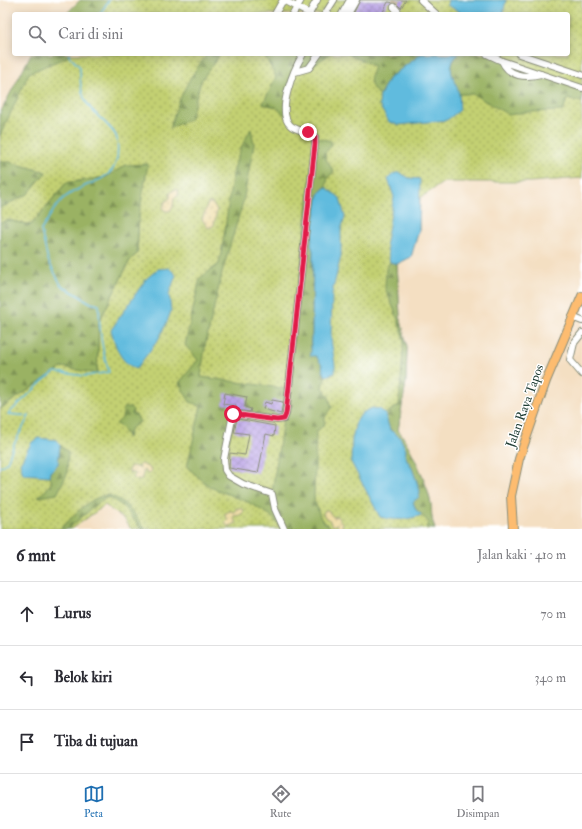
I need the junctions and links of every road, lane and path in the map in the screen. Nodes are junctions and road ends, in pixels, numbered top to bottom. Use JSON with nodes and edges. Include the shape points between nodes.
{"nodes":[{"id":1,"x":283,"y":0,"type":"edge"},
{"id":2,"x":301,"y":0,"type":"edge"},
{"id":3,"x":318,"y":0,"type":"edge"},
{"id":4,"x":334,"y":0,"type":"edge"},
{"id":5,"x":350,"y":0,"type":"edge"},
{"id":6,"x":356,"y":0,"type":"edge"},
{"id":7,"x":421,"y":0,"type":"edge"},
{"id":8,"x":394,"y":6,"type":"dead end"},
{"id":9,"x":296,"y":7,"type":"junction"},
{"id":10,"x":276,"y":12,"type":"edge"},
{"id":11,"x":294,"y":12,"type":"edge"},
{"id":12,"x":305,"y":12,"type":"edge"},
{"id":13,"x":310,"y":12,"type":"edge"},
{"id":14,"x":327,"y":12,"type":"edge"},
{"id":15,"x":343,"y":12,"type":"edge"},
{"id":16,"x":349,"y":12,"type":"edge"},
{"id":17,"x":398,"y":12,"type":"edge"},
{"id":18,"x":430,"y":12,"type":"edge"},
{"id":19,"x":300,"y":56,"type":"edge"},
{"id":20,"x":318,"y":56,"type":"edge"},
{"id":21,"x":491,"y":56,"type":"edge"},
{"id":22,"x":525,"y":56,"type":"edge"},
{"id":23,"x":563,"y":68,"type":"junction"},
{"id":24,"x":295,"y":72,"type":"junction"},
{"id":25,"x":582,"y":75,"type":"edge"},
{"id":26,"x":560,"y":80,"type":"junction"},
{"id":27,"x":582,"y":88,"type":"edge"},
{"id":28,"x":582,"y":296,"type":"edge"},
{"id":29,"x":572,"y":317,"type":"junction"},
{"id":30,"x":582,"y":321,"type":"edge"},
{"id":31,"x":582,"y":333,"type":"edge"},
{"id":32,"x":582,"y":374,"type":"edge"},
{"id":33,"x":284,"y":529,"type":"edge"},
{"id":34,"x":513,"y":529,"type":"edge"}],
"edges":[{"from":1,"to":9,"type":"street"},
{"from":1,"to":10,"type":"street"},
{"from":2,"to":9,"type":"street"},
{"from":3,"to":13,"type":"street"},
{"from":4,"to":14,"type":"street"},
{"from":5,"to":15,"type":"street"},
{"from":6,"to":16,"type":"street"},
{"from":7,"to":18,"type":"street"},
{"from":8,"to":17,"type":"street"},
{"from":9,"to":11,"type":"street"},
{"from":9,"to":12,"type":"street"},
{"from":19,"to":24,"type":"street"},
{"from":20,"to":24,"type":"street","via":[[309,68]]},
{"from":21,"to":26,"type":"street"},
{"from":22,"to":23,"type":"street"},
{"from":23,"to":25,"type":"street"},
{"from":23,"to":26,"type":"street"},
{"from":24,"to":33,"type":"street","via":[[288,86],[286,116],[289,125],[315,137],[315,144],[286,414],[284,419],[277,420],[233,414],[224,466],[229,476],[272,494],[275,509]]},
{"from":26,"to":27,"type":"street"},
{"from":28,"to":29,"type":"main road","name":"Jalan Raya Tapos"},
{"from":29,"to":30,"type":"street"},
{"from":29,"to":34,"type":"main road","name":"Jalan Raya Tapos","via":[[519,459],[511,496]]},
{"from":31,"to":32,"type":"street","via":[[574,343],[570,360]]}]}
